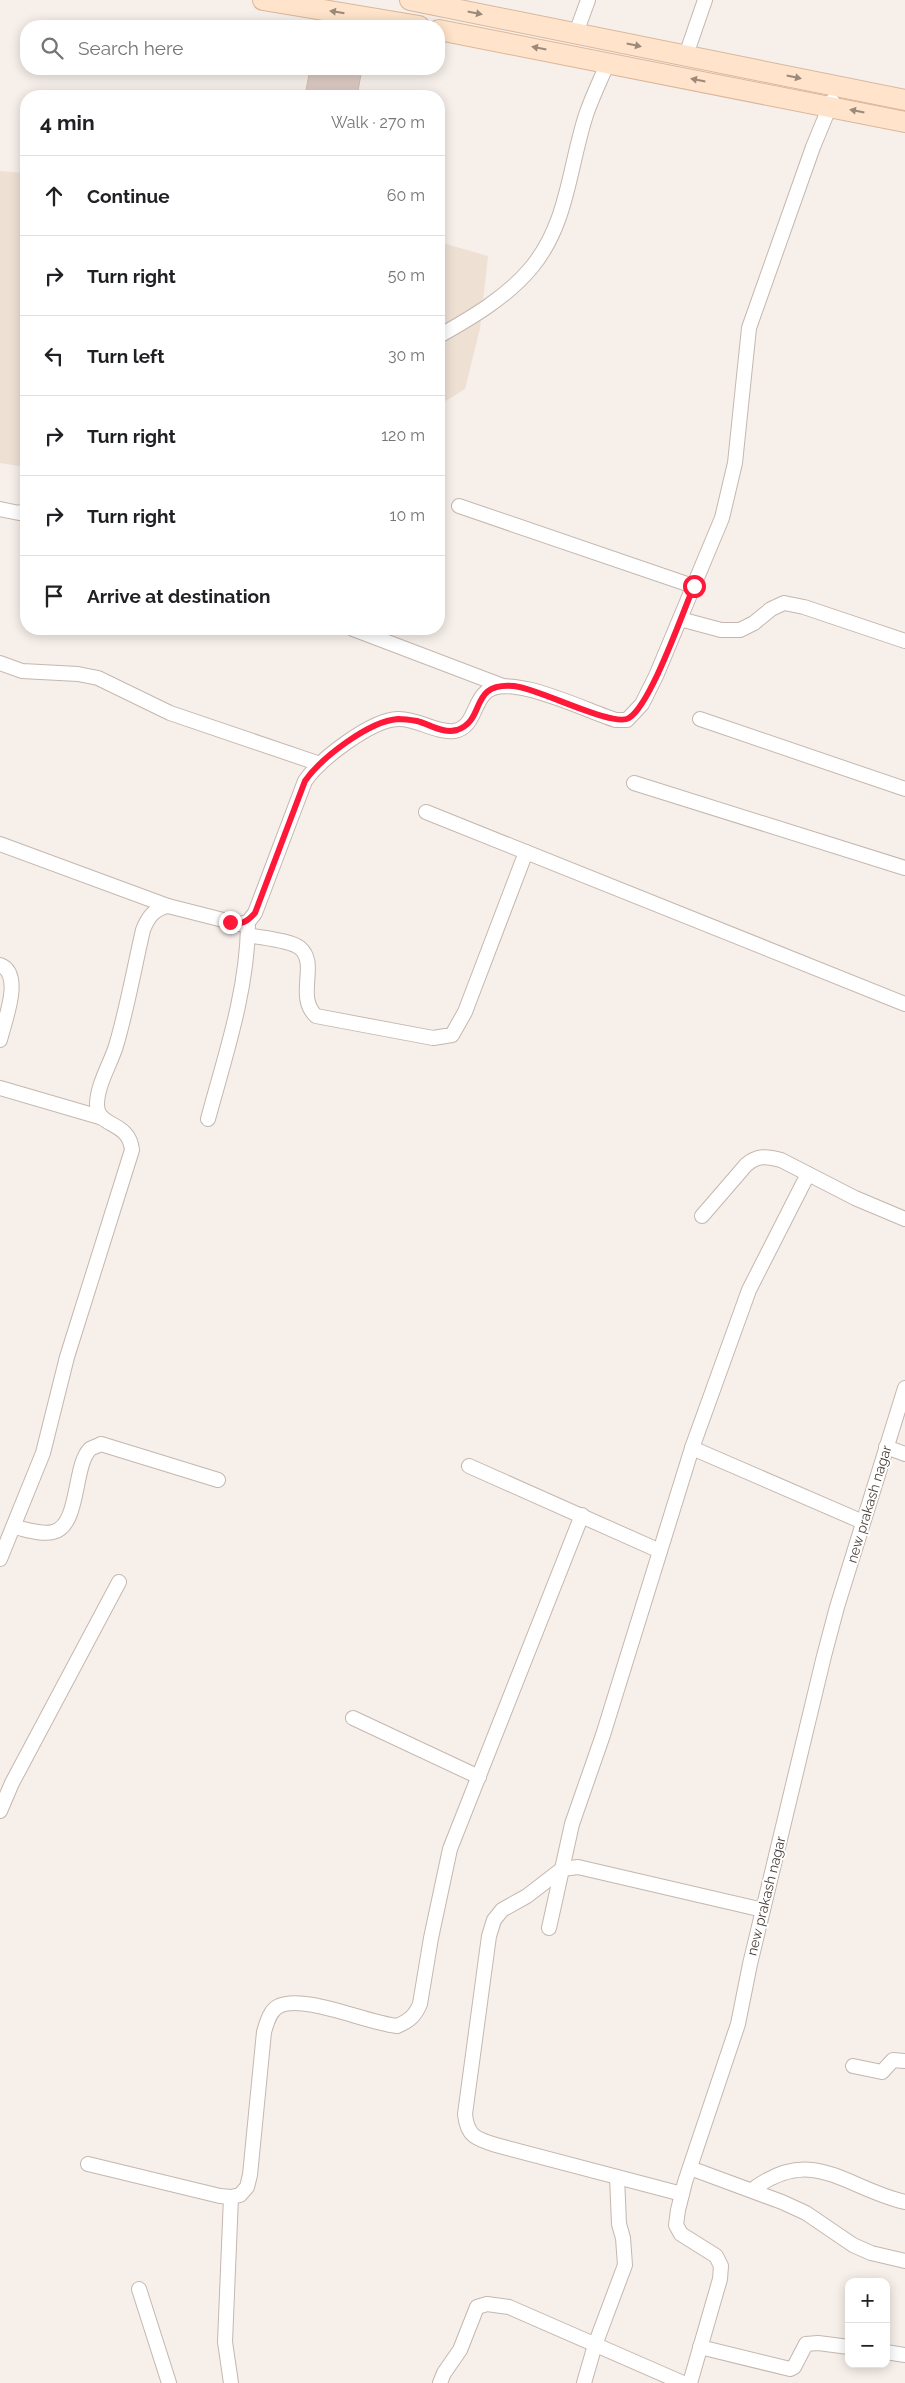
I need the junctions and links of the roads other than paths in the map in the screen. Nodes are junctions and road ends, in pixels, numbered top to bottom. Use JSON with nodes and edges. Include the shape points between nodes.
{"nodes":[{"id":1,"x":263,"y":0,"type":"edge"},
{"id":2,"x":410,"y":0,"type":"edge"},
{"id":3,"x":588,"y":0,"type":"edge"},
{"id":4,"x":705,"y":0,"type":"edge"},
{"id":5,"x":383,"y":20,"type":"edge"},
{"id":6,"x":445,"y":31,"type":"edge"},
{"id":7,"x":576,"y":33,"type":"junction"},
{"id":8,"x":686,"y":55,"type":"junction"},
{"id":9,"x":608,"y":62,"type":"junction"},
{"id":10,"x":839,"y":87,"type":"junction"},
{"id":11,"x":905,"y":100,"type":"edge"},
{"id":12,"x":830,"y":106,"type":"junction"},
{"id":13,"x":905,"y":122,"type":"edge"},
{"id":14,"x":445,"y":332,"type":"edge"},
{"id":15,"x":459,"y":506,"type":"dead end"},
{"id":16,"x":0,"y":509,"type":"edge"},
{"id":17,"x":20,"y":512,"type":"edge"},
{"id":18,"x":694,"y":586,"type":"junction"},
{"id":19,"x":680,"y":619,"type":"junction"},
{"id":20,"x":369,"y":635,"type":"edge"},
{"id":21,"x":905,"y":641,"type":"edge"},
{"id":22,"x":0,"y":663,"type":"edge"},
{"id":23,"x":503,"y":686,"type":"junction"},
{"id":24,"x":700,"y":719,"type":"dead end"},
{"id":25,"x":320,"y":764,"type":"junction"},
{"id":26,"x":634,"y":783,"type":"dead end"},
{"id":27,"x":905,"y":789,"type":"edge"},
{"id":28,"x":426,"y":812,"type":"dead end"},
{"id":29,"x":0,"y":844,"type":"edge"},
{"id":30,"x":526,"y":852,"type":"junction"},
{"id":31,"x":905,"y":868,"type":"edge"},
{"id":32,"x":168,"y":906,"type":"junction"},
{"id":33,"x":248,"y":928,"type":"junction"},
{"id":34,"x":0,"y":965,"type":"edge"},
{"id":35,"x":905,"y":1004,"type":"edge"},
{"id":36,"x":0,"y":1040,"type":"edge"},
{"id":37,"x":0,"y":1088,"type":"edge"},
{"id":38,"x":103,"y":1118,"type":"junction"},
{"id":39,"x":208,"y":1119,"type":"dead end"},
{"id":40,"x":808,"y":1174,"type":"junction"},
{"id":41,"x":702,"y":1216,"type":"dead end"},
{"id":42,"x":905,"y":1219,"type":"edge"},
{"id":43,"x":904,"y":1395,"type":"edge"},
{"id":44,"x":886,"y":1447,"type":"junction"},
{"id":45,"x":692,"y":1448,"type":"junction"},
{"id":46,"x":905,"y":1454,"type":"edge"},
{"id":47,"x":470,"y":1466,"type":"dead end"},
{"id":48,"x":218,"y":1480,"type":"dead end"},
{"id":49,"x":582,"y":1515,"type":"junction"},
{"id":50,"x":863,"y":1522,"type":"junction"},
{"id":51,"x":14,"y":1527,"type":"junction"},
{"id":52,"x":660,"y":1551,"type":"junction"},
{"id":53,"x":0,"y":1559,"type":"edge"},
{"id":54,"x":120,"y":1582,"type":"dead end"},
{"id":55,"x":352,"y":1718,"type":"dead end"},
{"id":56,"x":479,"y":1777,"type":"junction"},
{"id":57,"x":6,"y":1780,"type":"edge"},
{"id":58,"x":0,"y":1812,"type":"edge"},
{"id":59,"x":562,"y":1869,"type":"junction"},
{"id":60,"x":763,"y":1910,"type":"junction"},
{"id":61,"x":549,"y":1928,"type":"dead end"},
{"id":62,"x":905,"y":2061,"type":"edge"},
{"id":63,"x":853,"y":2066,"type":"dead end"},
{"id":64,"x":88,"y":2164,"type":"dead end"},
{"id":65,"x":690,"y":2168,"type":"junction"},
{"id":66,"x":617,"y":2177,"type":"junction"},
{"id":67,"x":752,"y":2190,"type":"junction"},
{"id":68,"x":682,"y":2194,"type":"junction"},
{"id":69,"x":231,"y":2197,"type":"junction"},
{"id":70,"x":905,"y":2202,"type":"edge"},
{"id":71,"x":905,"y":2261,"type":"edge"},
{"id":72,"x":139,"y":2288,"type":"dead end"},
{"id":73,"x":595,"y":2345,"type":"junction"},
{"id":74,"x":845,"y":2346,"type":"edge"},
{"id":75,"x":700,"y":2347,"type":"junction"},
{"id":76,"x":890,"y":2353,"type":"edge"},
{"id":77,"x":905,"y":2355,"type":"edge"},
{"id":78,"x":169,"y":2383,"type":"edge"},
{"id":79,"x":231,"y":2383,"type":"edge"},
{"id":80,"x":440,"y":2383,"type":"edge"},
{"id":81,"x":584,"y":2383,"type":"edge"},
{"id":82,"x":683,"y":2383,"type":"edge"},
{"id":83,"x":690,"y":2383,"type":"edge"}],
"edges":[{"from":5,"to":1,"type":"main road","one_way":true},
{"from":2,"to":7,"type":"main road","one_way":true},
{"from":3,"to":7,"type":"street"},
{"from":4,"to":8,"type":"street"},
{"from":9,"to":6,"type":"main road","one_way":true},
{"from":7,"to":8,"type":"main road","one_way":true},
{"from":8,"to":10,"type":"main road","one_way":true},
{"from":12,"to":9,"type":"main road","one_way":true},
{"from":9,"to":14,"type":"street","via":[[586,116],[561,213],[544,249],[531,268],[512,286]]},
{"from":10,"to":11,"type":"main road"},
{"from":10,"to":12,"type":"street"},
{"from":13,"to":12,"type":"main road","one_way":true},
{"from":12,"to":18,"type":"street","via":[[749,328],[729,492],[722,518]]},
{"from":15,"to":18,"type":"street"},
{"from":16,"to":17,"type":"street"},
{"from":18,"to":19,"type":"street"},
{"from":19,"to":21,"type":"street","via":[[721,630],[740,630],[784,603]]},
{"from":19,"to":23,"type":"street","via":[[642,704],[627,720],[601,716],[532,690]]},
{"from":20,"to":23,"type":"street"},
{"from":22,"to":25,"type":"street","via":[[22,671],[98,678],[140,701],[178,716]]},
{"from":23,"to":25,"type":"street","via":[[490,688],[473,716],[455,731],[445,731],[418,721],[398,719],[384,722],[343,745]]},
{"from":24,"to":27,"type":"street"},
{"from":25,"to":33,"type":"street","via":[[305,781]]},
{"from":26,"to":31,"type":"street"},
{"from":28,"to":30,"type":"street"},
{"from":29,"to":32,"type":"street"},
{"from":30,"to":33,"type":"street","via":[[465,1012],[452,1035],[433,1038],[316,1016],[309,1009],[305,997],[308,968],[300,947]]},
{"from":30,"to":35,"type":"street"},
{"from":32,"to":33,"type":"street"},
{"from":32,"to":38,"type":"street","via":[[158,908],[148,918],[143,930],[116,1044],[98,1095],[97,1107]]},
{"from":33,"to":39,"type":"street","via":[[245,970]]},
{"from":34,"to":36,"type":"street","via":[[11,974],[13,986]]},
{"from":37,"to":38,"type":"street"},
{"from":38,"to":51,"type":"street","via":[[126,1132],[131,1139],[132,1150],[67,1357],[43,1453]]},
{"from":40,"to":41,"type":"street","via":[[769,1156],[754,1158]]},
{"from":40,"to":42,"type":"street"},
{"from":40,"to":45,"type":"street","via":[[749,1290]]},
{"from":43,"to":44,"type":"street","name":"new prakash nagar"},
{"from":44,"to":46,"type":"street"},
{"from":44,"to":50,"type":"street","name":"new prakash nagar"},
{"from":45,"to":50,"type":"street"},
{"from":45,"to":52,"type":"street"},
{"from":47,"to":49,"type":"street"},
{"from":48,"to":51,"type":"street","via":[[101,1444],[91,1448],[85,1459],[64,1526],[54,1532]]},
{"from":49,"to":52,"type":"street"},
{"from":49,"to":56,"type":"street"},
{"from":50,"to":60,"type":"street","name":"new prakash nagar","via":[[837,1607]]},
{"from":51,"to":53,"type":"street"},
{"from":52,"to":59,"type":"street","via":[[572,1824]]},
{"from":54,"to":57,"type":"street"},
{"from":55,"to":56,"type":"street"},
{"from":56,"to":69,"type":"street","via":[[450,1849],[416,2014],[397,2026],[306,2004],[278,2006],[268,2017],[264,2032],[250,2175],[247,2187],[240,2195]]},
{"from":57,"to":58,"type":"street"},
{"from":59,"to":60,"type":"street","via":[[586,1868]]},
{"from":59,"to":61,"type":"street"},
{"from":59,"to":66,"type":"street","via":[[527,1896],[502,1910],[494,1920],[483,1978],[466,2126],[481,2141]]},
{"from":60,"to":65,"type":"street","name":"new prakash nagar","via":[[738,2024]]},
{"from":62,"to":63,"type":"street","via":[[893,2060],[882,2072]]},
{"from":64,"to":69,"type":"street"},
{"from":65,"to":67,"type":"street"},
{"from":65,"to":68,"type":"street","name":"new prakash nagar"},
{"from":66,"to":68,"type":"street"},
{"from":66,"to":73,"type":"street","via":[[625,2265]]},
{"from":67,"to":70,"type":"street","via":[[770,2177],[801,2168],[845,2178]]},
{"from":67,"to":71,"type":"street","via":[[806,2213],[853,2245]]},
{"from":68,"to":75,"type":"street","name":"new prakash nagar","via":[[676,2225],[681,2234],[716,2256],[721,2266]]},
{"from":69,"to":79,"type":"street","via":[[224,2342]]},
{"from":72,"to":78,"type":"street"},
{"from":73,"to":80,"type":"street","via":[[509,2307],[487,2304],[477,2307],[460,2350]]},
{"from":73,"to":81,"type":"street"},
{"from":73,"to":82,"type":"street"},
{"from":74,"to":75,"type":"street","via":[[806,2344],[790,2369]]},
{"from":75,"to":83,"type":"street","name":"new prakash nagar"},
{"from":76,"to":77,"type":"street"}]}
